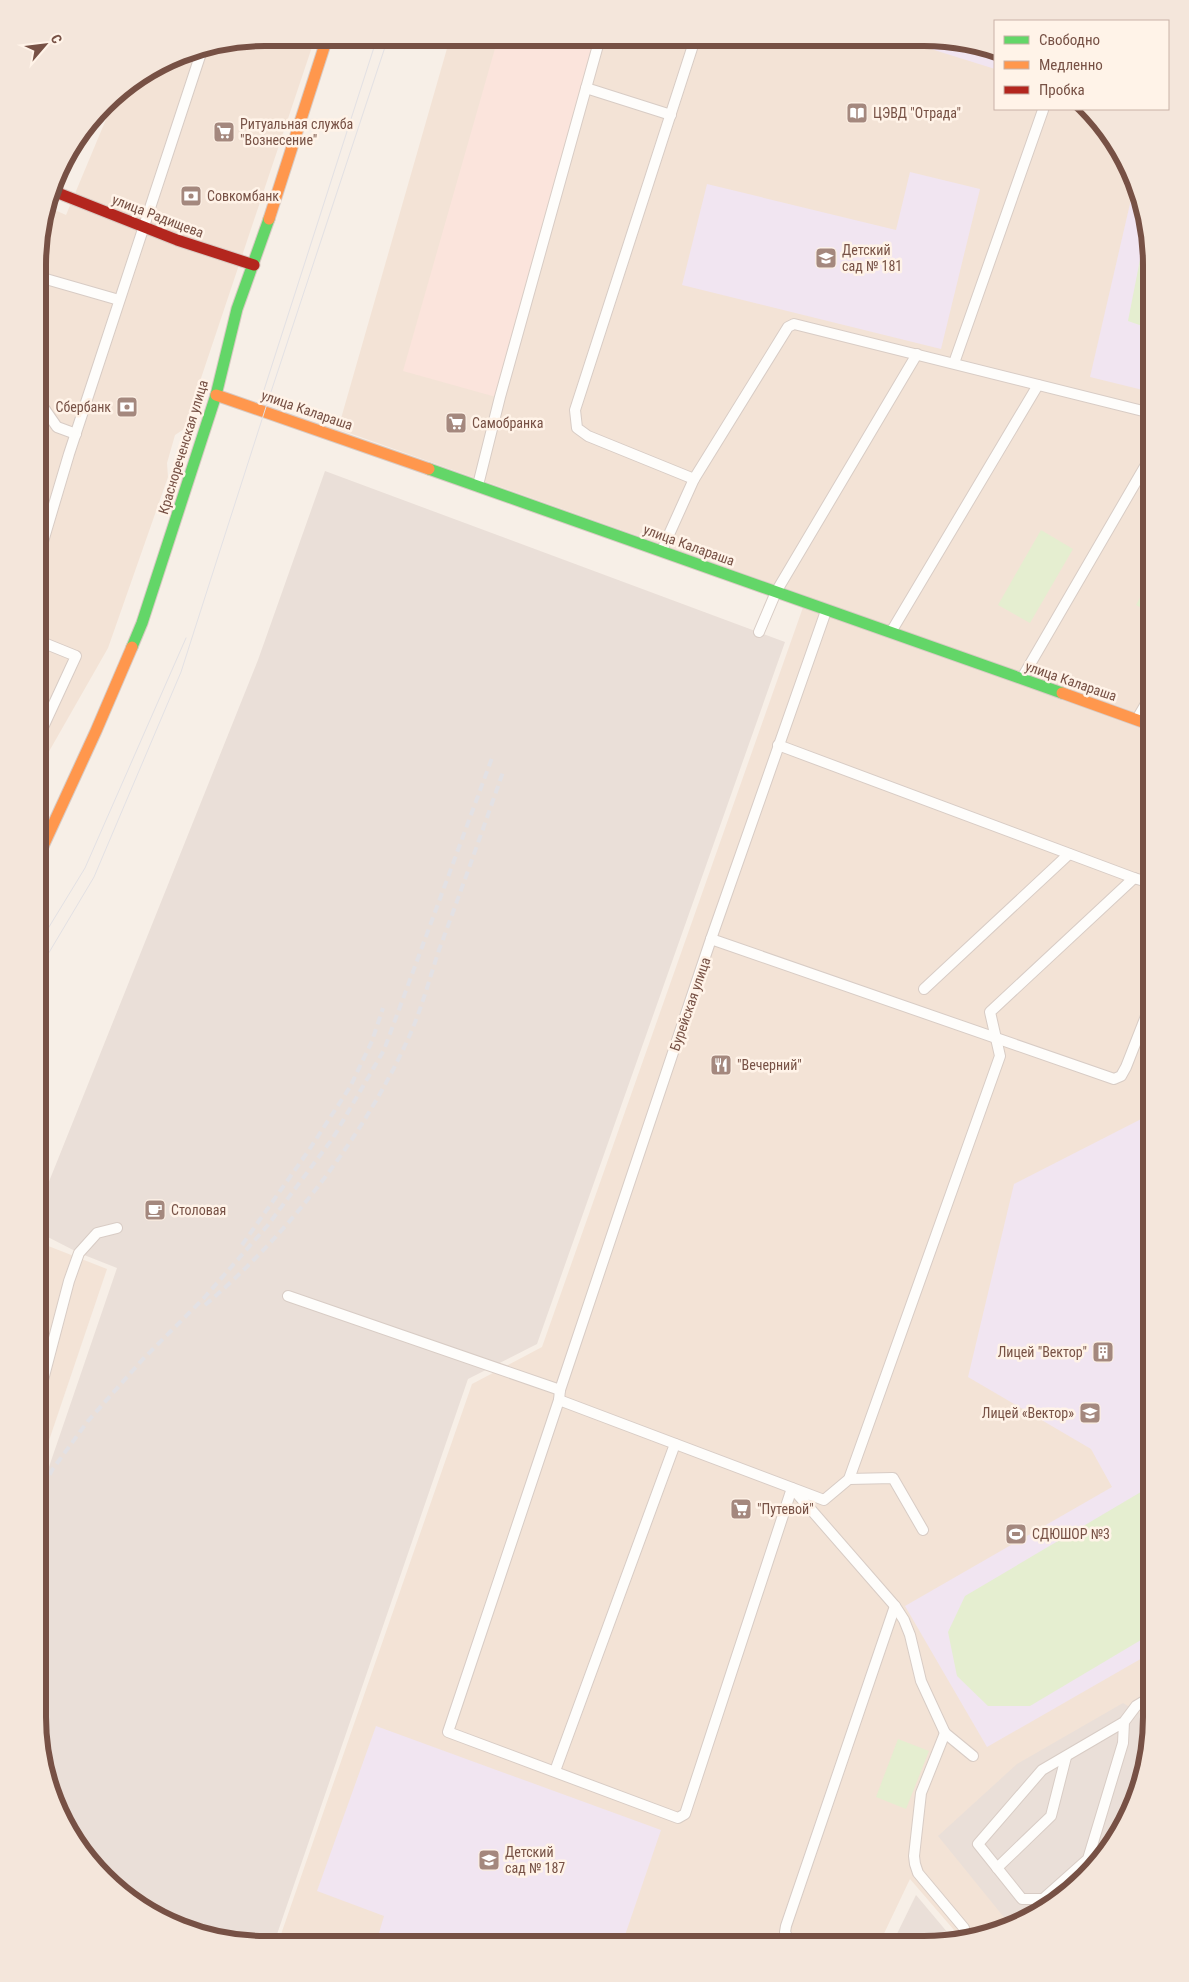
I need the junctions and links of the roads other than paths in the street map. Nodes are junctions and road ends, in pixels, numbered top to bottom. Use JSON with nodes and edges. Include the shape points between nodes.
{"nodes":[{"id":1,"x":324,"y":46,"type":"edge"},
{"id":2,"x":598,"y":46,"type":"edge"},
{"id":3,"x":693,"y":46,"type":"edge"},
{"id":4,"x":200,"y":57,"type":"edge"},
{"id":5,"x":586,"y":88,"type":"junction"},
{"id":6,"x":1043,"y":110,"type":"edge"},
{"id":7,"x":671,"y":115,"type":"junction"},
{"id":8,"x":59,"y":193,"type":"edge"},
{"id":9,"x":143,"y":227,"type":"junction"},
{"id":10,"x":254,"y":265,"type":"junction"},
{"id":11,"x":46,"y":279,"type":"edge"},
{"id":12,"x":119,"y":300,"type":"junction"},
{"id":13,"x":917,"y":354,"type":"junction"},
{"id":14,"x":954,"y":363,"type":"junction"},
{"id":15,"x":1038,"y":384,"type":"junction"},
{"id":16,"x":216,"y":395,"type":"junction"},
{"id":17,"x":46,"y":411,"type":"edge"},
{"id":18,"x":1143,"y":411,"type":"edge"},
{"id":19,"x":76,"y":434,"type":"junction"},
{"id":20,"x":1143,"y":470,"type":"edge"},
{"id":21,"x":694,"y":479,"type":"junction"},
{"id":22,"x":478,"y":486,"type":"junction"},
{"id":23,"x":46,"y":531,"type":"edge"},
{"id":24,"x":662,"y":551,"type":"junction"},
{"id":25,"x":776,"y":592,"type":"junction"},
{"id":26,"x":826,"y":610,"type":"junction"},
{"id":27,"x":759,"y":632,"type":"dead end"},
{"id":28,"x":891,"y":632,"type":"junction"},
{"id":29,"x":46,"y":644,"type":"edge"},
{"id":30,"x":1022,"y":679,"type":"junction"},
{"id":31,"x":1143,"y":709,"type":"edge"},
{"id":32,"x":1137,"y":720,"type":"junction"},
{"id":33,"x":46,"y":721,"type":"edge"},
{"id":34,"x":1143,"y":722,"type":"edge"},
{"id":35,"x":778,"y":745,"type":"junction"},
{"id":36,"x":46,"y":840,"type":"edge"},
{"id":37,"x":1069,"y":854,"type":"junction"},
{"id":38,"x":1134,"y":878,"type":"junction"},
{"id":39,"x":1143,"y":881,"type":"edge"},
{"id":40,"x":712,"y":939,"type":"junction"},
{"id":41,"x":924,"y":989,"type":"dead end"},
{"id":42,"x":1143,"y":1024,"type":"edge"},
{"id":43,"x":996,"y":1039,"type":"junction"},
{"id":44,"x":117,"y":1228,"type":"dead end"},
{"id":45,"x":288,"y":1296,"type":"dead end"},
{"id":46,"x":46,"y":1369,"type":"edge"},
{"id":47,"x":560,"y":1395,"type":"junction"},
{"id":48,"x":675,"y":1444,"type":"junction"},
{"id":49,"x":849,"y":1479,"type":"junction"},
{"id":50,"x":792,"y":1488,"type":"junction"},
{"id":51,"x":923,"y":1530,"type":"dead end"},
{"id":52,"x":895,"y":1606,"type":"junction"},
{"id":53,"x":1143,"y":1702,"type":"edge"},
{"id":54,"x":1124,"y":1722,"type":"junction"},
{"id":55,"x":945,"y":1732,"type":"junction"},
{"id":56,"x":973,"y":1756,"type":"dead end"},
{"id":57,"x":1066,"y":1757,"type":"junction"},
{"id":58,"x":555,"y":1771,"type":"junction"},
{"id":59,"x":997,"y":1868,"type":"junction"},
{"id":60,"x":964,"y":1928,"type":"dead end"},
{"id":61,"x":787,"y":1936,"type":"edge"}],
"edges":[{"from":1,"to":10,"type":"street","name":"Краснореченская улица"},
{"from":2,"to":5,"type":"lane"},
{"from":3,"to":7,"type":"lane"},
{"from":4,"to":9,"type":"lane"},
{"from":5,"to":7,"type":"lane"},
{"from":5,"to":22,"type":"lane"},
{"from":6,"to":14,"type":"lane"},
{"from":7,"to":21,"type":"lane","via":[[575,410],[577,428],[588,436]]},
{"from":8,"to":9,"type":"street","name":"улица Радищева"},
{"from":9,"to":10,"type":"street","name":"улица Радищева"},
{"from":9,"to":12,"type":"lane"},
{"from":10,"to":16,"type":"street","name":"Краснореченская улица","via":[[237,309]]},
{"from":11,"to":12,"type":"lane"},
{"from":12,"to":19,"type":"lane"},
{"from":13,"to":14,"type":"lane"},
{"from":13,"to":21,"type":"lane","via":[[797,324],[790,325]]},
{"from":13,"to":25,"type":"lane"},
{"from":14,"to":15,"type":"lane"},
{"from":15,"to":18,"type":"lane"},
{"from":15,"to":28,"type":"lane"},
{"from":16,"to":22,"type":"street","name":"улица Калараша"},
{"from":16,"to":36,"type":"street","name":"Краснореченская улица","via":[[142,624]]},
{"from":17,"to":19,"type":"lane","via":[[57,426]]},
{"from":19,"to":23,"type":"lane"},
{"from":20,"to":30,"type":"lane"},
{"from":21,"to":24,"type":"lane"},
{"from":22,"to":24,"type":"street","name":"улица Калараша"},
{"from":24,"to":25,"type":"street","name":"улица Калараша"},
{"from":25,"to":26,"type":"street","name":"улица Калараша"},
{"from":25,"to":27,"type":"lane"},
{"from":26,"to":28,"type":"street","name":"улица Калараша"},
{"from":26,"to":35,"type":"lane","name":"Бурейская улица"},
{"from":28,"to":30,"type":"street","name":"улица Калараша"},
{"from":29,"to":33,"type":"lane","via":[[76,656]]},
{"from":30,"to":32,"type":"street","name":"улица Калараша"},
{"from":31,"to":32,"type":"lane"},
{"from":32,"to":34,"type":"street","name":"улица Калараша"},
{"from":35,"to":37,"type":"lane"},
{"from":35,"to":40,"type":"lane","name":"Бурейская улица"},
{"from":37,"to":38,"type":"lane"},
{"from":37,"to":41,"type":"lane"},
{"from":38,"to":39,"type":"lane"},
{"from":38,"to":43,"type":"lane","via":[[990,1012]]},
{"from":40,"to":43,"type":"lane"},
{"from":40,"to":47,"type":"lane","name":"Бурейская улица"},
{"from":42,"to":43,"type":"lane","via":[[1126,1067],[1114,1080]]},
{"from":43,"to":49,"type":"lane","via":[[1000,1056]]},
{"from":44,"to":46,"type":"lane","via":[[97,1233],[80,1253],[69,1281]]},
{"from":45,"to":47,"type":"lane"},
{"from":47,"to":48,"type":"lane"},
{"from":47,"to":58,"type":"lane","name":"Бурейская улица","via":[[448,1732]]},
{"from":48,"to":50,"type":"lane"},
{"from":48,"to":58,"type":"lane"},
{"from":49,"to":50,"type":"lane","via":[[824,1500]]},
{"from":49,"to":51,"type":"lane","via":[[893,1478]]},
{"from":50,"to":52,"type":"lane"},
{"from":50,"to":58,"type":"lane","via":[[685,1814],[678,1818]]},
{"from":52,"to":55,"type":"lane","via":[[910,1635],[922,1681]]},
{"from":52,"to":61,"type":"lane","via":[[786,1926]]},
{"from":53,"to":54,"type":"lane"},
{"from":54,"to":57,"type":"lane"},
{"from":54,"to":59,"type":"lane","via":[[1123,1743],[1088,1859],[1043,1899],[1022,1899]]},
{"from":55,"to":56,"type":"lane"},
{"from":55,"to":60,"type":"lane","via":[[921,1793],[915,1864]]},
{"from":57,"to":59,"type":"lane","via":[[1051,1816]]},
{"from":57,"to":59,"type":"lane","via":[[1042,1770],[978,1844]]}]}
